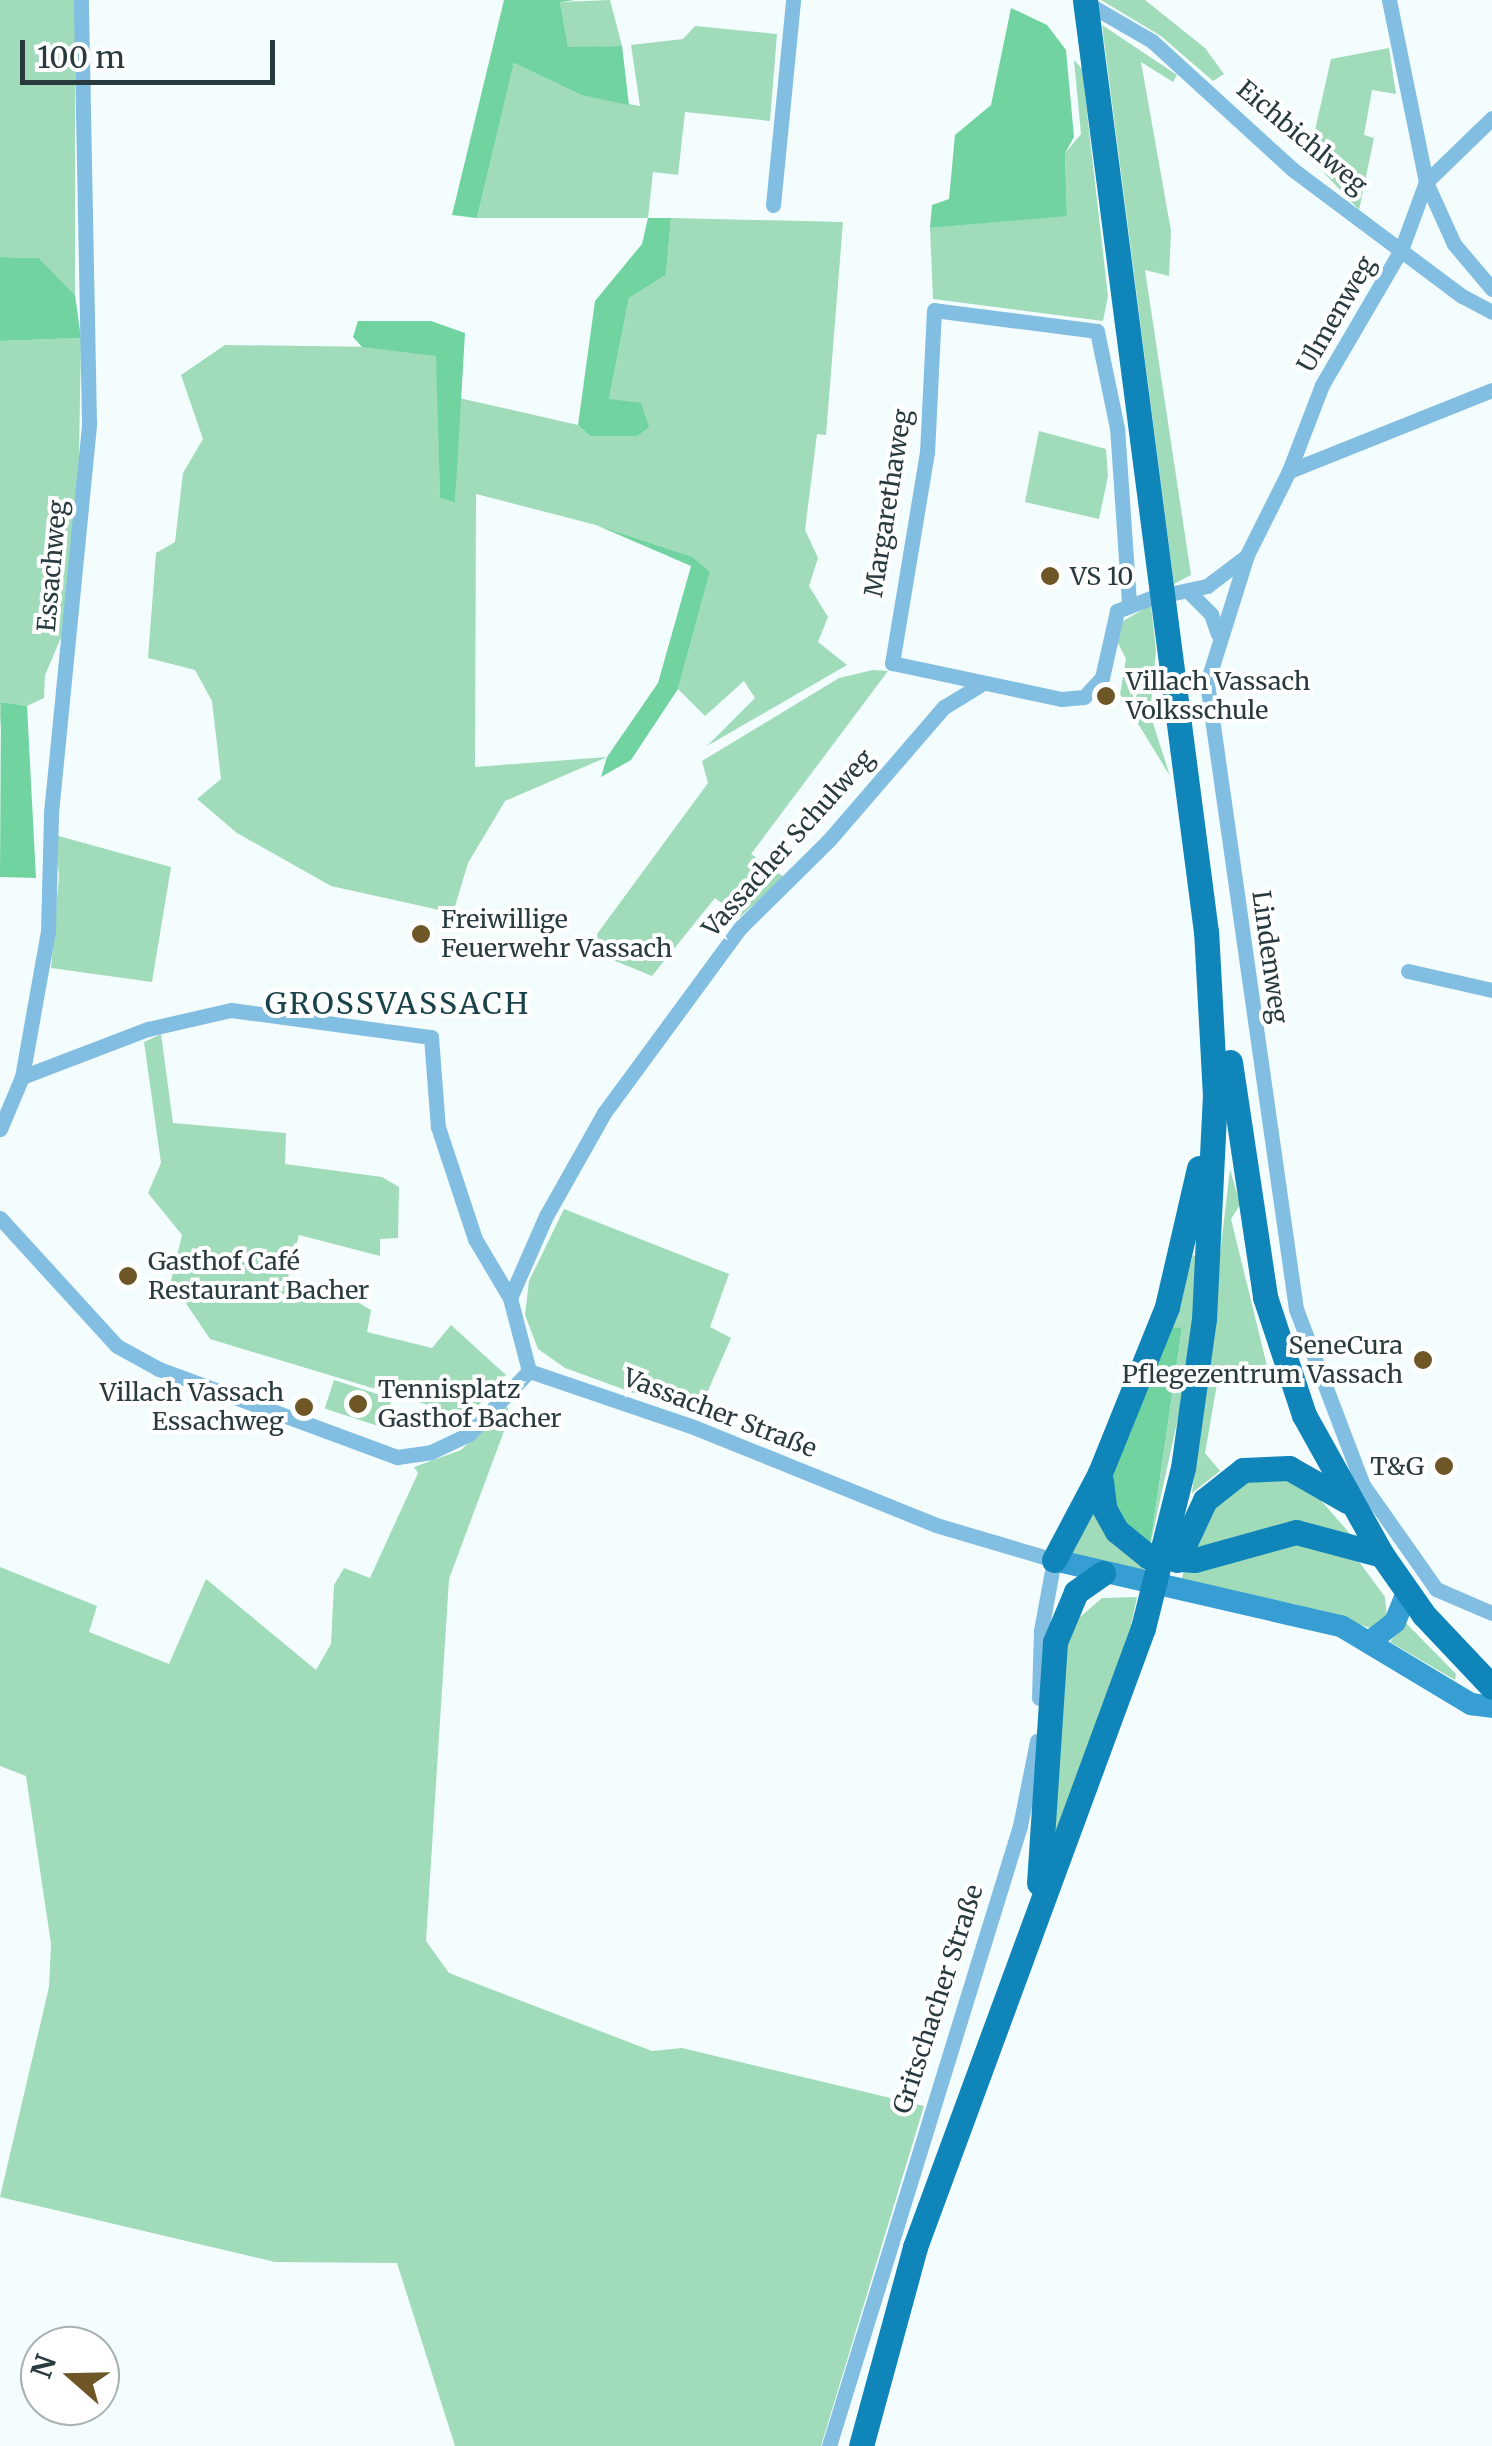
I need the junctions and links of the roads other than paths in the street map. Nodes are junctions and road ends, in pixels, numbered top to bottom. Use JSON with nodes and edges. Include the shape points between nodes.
{"nodes":[{"id":1,"x":81,"y":0,"type":"edge"},
{"id":2,"x":793,"y":0,"type":"edge"},
{"id":3,"x":1082,"y":0,"type":"edge"},
{"id":4,"x":1389,"y":0,"type":"edge"},
{"id":5,"x":1492,"y":118,"type":"edge"},
{"id":6,"x":1426,"y":182,"type":"junction"},
{"id":7,"x":773,"y":205,"type":"dead end"},
{"id":8,"x":1401,"y":250,"type":"junction"},
{"id":9,"x":1492,"y":289,"type":"edge"},
{"id":10,"x":1492,"y":312,"type":"edge"},
{"id":11,"x":1492,"y":390,"type":"edge"},
{"id":12,"x":1288,"y":470,"type":"junction"},
{"id":13,"x":1247,"y":555,"type":"junction"},
{"id":14,"x":1153,"y":597,"type":"dead end"},
{"id":15,"x":1129,"y":602,"type":"junction"},
{"id":16,"x":1218,"y":634,"type":"junction"},
{"id":17,"x":980,"y":685,"type":"junction"},
{"id":18,"x":1206,"y":932,"type":"junction"},
{"id":19,"x":1408,"y":972,"type":"dead end"},
{"id":20,"x":1492,"y":990,"type":"edge"},
{"id":21,"x":22,"y":1076,"type":"junction"},
{"id":22,"x":1215,"y":1096,"type":"junction"},
{"id":23,"x":0,"y":1129,"type":"edge"},
{"id":24,"x":0,"y":1218,"type":"edge"},
{"id":25,"x":510,"y":1298,"type":"junction"},
{"id":26,"x":529,"y":1371,"type":"junction"},
{"id":27,"x":1100,"y":1472,"type":"junction"},
{"id":28,"x":1347,"y":1501,"type":"junction"},
{"id":29,"x":1180,"y":1520,"type":"junction"},
{"id":30,"x":1382,"y":1555,"type":"junction"},
{"id":31,"x":1054,"y":1560,"type":"junction"},
{"id":32,"x":1104,"y":1573,"type":"junction"},
{"id":33,"x":1407,"y":1592,"type":"junction"},
{"id":34,"x":1492,"y":1613,"type":"edge"},
{"id":35,"x":1372,"y":1640,"type":"junction"},
{"id":36,"x":1492,"y":1687,"type":"edge"},
{"id":37,"x":1492,"y":1708,"type":"edge"},
{"id":38,"x":1036,"y":1914,"type":"junction"},
{"id":39,"x":829,"y":2446,"type":"edge"},
{"id":40,"x":860,"y":2446,"type":"edge"}],
"edges":[{"from":1,"to":21,"type":"street","name":"Essachweg","via":[[89,423],[51,813],[48,931]]},
{"from":2,"to":7,"type":"street"},
{"from":3,"to":8,"type":"street","name":"Eichbichlweg","via":[[1137,31],[1292,169]]},
{"from":3,"to":18,"type":"main road"},
{"from":4,"to":6,"type":"street"},
{"from":5,"to":6,"type":"street"},
{"from":6,"to":8,"type":"street","name":"Ulmenweg"},
{"from":6,"to":9,"type":"street","via":[[1454,244]]},
{"from":8,"to":10,"type":"street","name":"Eichbichlweg"},
{"from":8,"to":12,"type":"street","name":"Ulmenweg","via":[[1322,385]]},
{"from":11,"to":12,"type":"street"},
{"from":12,"to":13,"type":"street","name":"Lindenweg"},
{"from":13,"to":16,"type":"street","name":"Lindenweg"},
{"from":13,"to":16,"type":"street","via":[[1182,593],[1212,614]]},
{"from":14,"to":15,"type":"street"},
{"from":15,"to":17,"type":"street","via":[[1110,622],[1102,678],[1084,697]]},
{"from":15,"to":17,"type":"street","name":"Margarethaweg","via":[[1120,455],[1097,331],[934,310],[927,452],[892,663]]},
{"from":16,"to":34,"type":"street","name":"Lindenweg","via":[[1207,699],[1296,1309],[1364,1485],[1436,1589]]},
{"from":17,"to":25,"type":"street","name":"Vassacher Schulweg","via":[[944,707],[829,840],[740,928],[604,1114],[546,1216]]},
{"from":18,"to":22,"type":"main road"},
{"from":18,"to":28,"type":"main road","via":[[1222,961],[1245,1186],[1265,1297],[1286,1366]]},
{"from":19,"to":20,"type":"street"},
{"from":21,"to":23,"type":"street","name":"Essachweg"},
{"from":21,"to":25,"type":"street","via":[[148,1029],[231,1010],[431,1037],[438,1126],[475,1239]]},
{"from":22,"to":27,"type":"main road","via":[[1201,1126],[1199,1180],[1172,1292]]},
{"from":22,"to":29,"type":"main road","via":[[1204,1319]]},
{"from":24,"to":26,"type":"street","via":[[117,1346],[158,1369],[396,1457],[431,1452],[469,1434]]},
{"from":25,"to":26,"type":"street"},
{"from":26,"to":31,"type":"street","name":"Vassacher Straße","via":[[696,1428],[936,1524]]},
{"from":27,"to":30,"type":"main road","via":[[1104,1508],[1117,1531],[1149,1557],[1195,1560],[1296,1532]]},
{"from":27,"to":31,"type":"main road"},
{"from":28,"to":29,"type":"main road","via":[[1289,1468],[1266,1465],[1219,1484]]},
{"from":28,"to":30,"type":"main road"},
{"from":29,"to":38,"type":"main road","via":[[1174,1569],[1154,1592]]},
{"from":30,"to":33,"type":"main road"},
{"from":31,"to":32,"type":"main road","name":"Vassacher Straße"},
{"from":31,"to":39,"type":"street","name":"Gritschacher Straße","via":[[1041,1630],[1034,1769],[1020,1826]]},
{"from":32,"to":35,"type":"main road","name":"Vassacher Straße","via":[[1310,1616]]},
{"from":32,"to":38,"type":"main road","via":[[1076,1592],[1055,1642]]},
{"from":33,"to":35,"type":"main road","via":[[1395,1622]]},
{"from":33,"to":36,"type":"main road"},
{"from":35,"to":37,"type":"main road","name":"Vassacher Straße","via":[[1471,1704]]},
{"from":38,"to":40,"type":"main road","via":[[914,2247]]}]}
